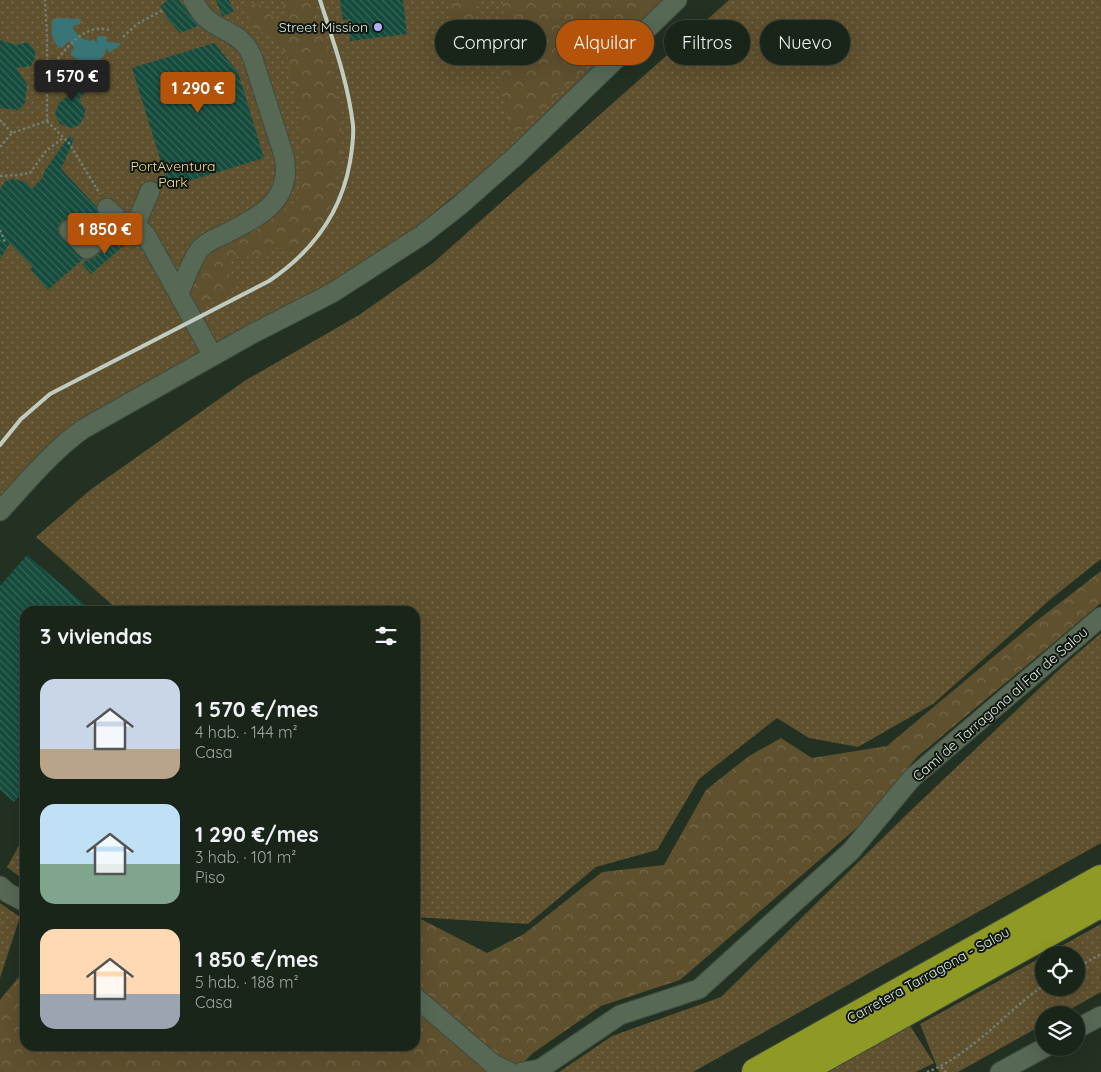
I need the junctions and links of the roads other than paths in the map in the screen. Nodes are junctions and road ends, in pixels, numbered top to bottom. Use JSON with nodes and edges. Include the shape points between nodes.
{"nodes":[{"id":1,"x":194,"y":0,"type":"edge"},
{"id":2,"x":677,"y":0,"type":"edge"},
{"id":3,"x":150,"y":191,"type":"dead end"},
{"id":4,"x":104,"y":202,"type":"road end"},
{"id":5,"x":129,"y":224,"type":"junction"},
{"id":6,"x":69,"y":230,"type":"dead end"},
{"id":7,"x":179,"y":293,"type":"junction"},
{"id":8,"x":213,"y":356,"type":"junction"},
{"id":9,"x":0,"y":511,"type":"edge"},
{"id":10,"x":1101,"y":617,"type":"edge"},
{"id":11,"x":1101,"y":879,"type":"edge"},
{"id":12,"x":0,"y":886,"type":"edge"},
{"id":13,"x":20,"y":899,"type":"edge"},
{"id":14,"x":1101,"y":903,"type":"edge"},
{"id":15,"x":420,"y":1001,"type":"edge"},
{"id":16,"x":1101,"y":1016,"type":"edge"},
{"id":17,"x":1085,"y":1024,"type":"edge"},
{"id":18,"x":1035,"y":1053,"type":"edge"},
{"id":19,"x":510,"y":1072,"type":"edge"},
{"id":20,"x":522,"y":1072,"type":"edge"},
{"id":21,"x":756,"y":1072,"type":"edge"},
{"id":22,"x":798,"y":1072,"type":"edge"},
{"id":23,"x":1000,"y":1072,"type":"edge"}],
"edges":[{"from":1,"to":7,"type":"street","via":[[207,19],[246,44],[284,156],[286,173],[284,186],[269,208],[202,248]]},
{"from":2,"to":8,"type":"street","via":[[518,154],[422,235],[332,293]]},
{"from":3,"to":5,"type":"street"},
{"from":4,"to":5,"type":"street"},
{"from":5,"to":6,"type":"street","via":[[116,224],[87,249]]},
{"from":5,"to":7,"type":"street","via":[[146,235]]},
{"from":7,"to":8,"type":"street"},
{"from":8,"to":9,"type":"street","via":[[64,442]]},
{"from":10,"to":20,"type":"street","name":"Camí de Tarragona al Far de Salou","via":[[912,778],[851,850],[699,989],[620,1015],[540,1069]]},
{"from":11,"to":21,"type":"highway","name":"Carretera Tarragona - Salou"},
{"from":12,"to":13,"type":"street"},
{"from":14,"to":22,"type":"highway","name":"Carretera Tarragona - Salou"},
{"from":15,"to":19,"type":"street","via":[[494,1064]]},
{"from":16,"to":17,"type":"street"},
{"from":18,"to":23,"type":"street"}]}
